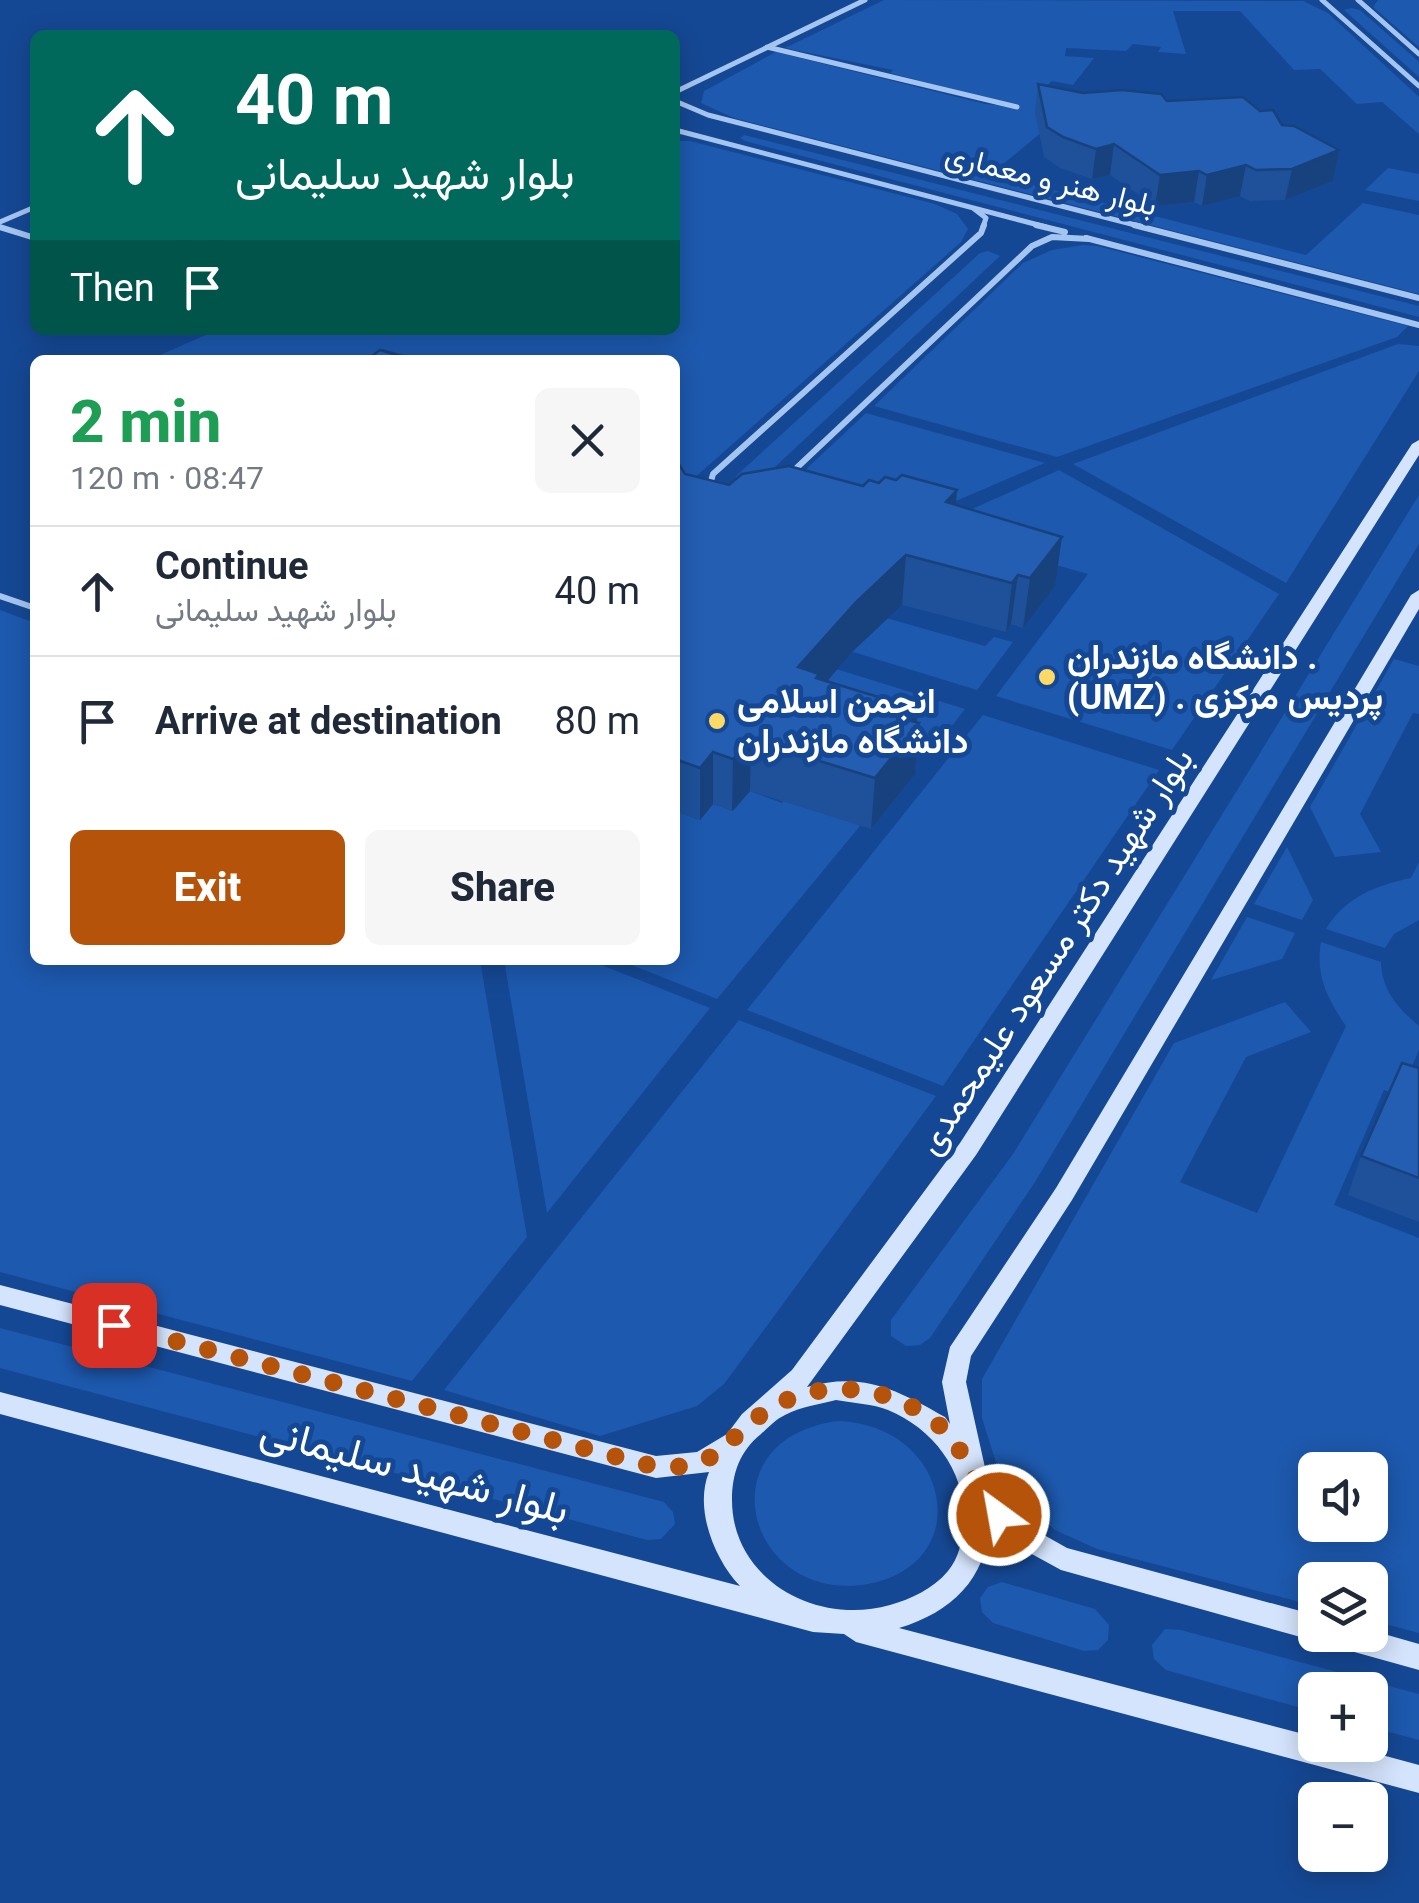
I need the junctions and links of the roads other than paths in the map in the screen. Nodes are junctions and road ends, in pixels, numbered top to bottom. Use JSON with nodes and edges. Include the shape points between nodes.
{"nodes":[{"id":1,"x":866,"y":0,"type":"edge"},
{"id":2,"x":1322,"y":0,"type":"edge"},
{"id":3,"x":1358,"y":0,"type":"edge"},
{"id":4,"x":767,"y":46,"type":"junction"},
{"id":5,"x":1419,"y":54,"type":"edge"},
{"id":6,"x":1419,"y":86,"type":"edge"},
{"id":7,"x":680,"y":92,"type":"edge"},
{"id":8,"x":680,"y":97,"type":"edge"},
{"id":9,"x":1017,"y":107,"type":"dead end"},
{"id":10,"x":680,"y":131,"type":"edge"},
{"id":11,"x":973,"y":208,"type":"junction"},
{"id":12,"x":30,"y":209,"type":"edge"},
{"id":13,"x":0,"y":224,"type":"edge"},
{"id":14,"x":30,"y":236,"type":"edge"},
{"id":15,"x":1089,"y":238,"type":"junction"},
{"id":16,"x":1419,"y":298,"type":"edge"},
{"id":17,"x":1419,"y":326,"type":"edge"},
{"id":18,"x":1419,"y":444,"type":"edge"},
{"id":19,"x":775,"y":488,"type":"edge"},
{"id":20,"x":721,"y":495,"type":"edge"},
{"id":21,"x":1419,"y":595,"type":"edge"},
{"id":22,"x":0,"y":596,"type":"edge"},
{"id":23,"x":30,"y":606,"type":"edge"},
{"id":24,"x":0,"y":1296,"type":"edge"},
{"id":25,"x":0,"y":1403,"type":"edge"},
{"id":26,"x":745,"y":1429,"type":"junction"},
{"id":27,"x":975,"y":1481,"type":"junction"},
{"id":28,"x":819,"y":1620,"type":"junction"},
{"id":29,"x":1298,"y":1623,"type":"edge"},
{"id":30,"x":1388,"y":1648,"type":"edge"},
{"id":31,"x":1419,"y":1656,"type":"edge"},
{"id":32,"x":1419,"y":1780,"type":"edge"}],
"edges":[{"from":1,"to":4,"type":"street"},
{"from":2,"to":6,"type":"street"},
{"from":3,"to":5,"type":"street"},
{"from":4,"to":7,"type":"street"},
{"from":4,"to":9,"type":"street"},
{"from":8,"to":16,"type":"street","name":"بلوار هنر و معماری","via":[[708,115]]},
{"from":10,"to":11,"type":"street","name":"بلوار هنر و معماری"},
{"from":11,"to":15,"type":"street","name":"بلوار هنر و معماری"},
{"from":11,"to":20,"type":"street","via":[[986,218],[981,234],[714,474],[710,485]]},
{"from":12,"to":13,"type":"street"},
{"from":13,"to":14,"type":"street"},
{"from":15,"to":17,"type":"street","name":"بلوار هنر و معماری"},
{"from":15,"to":19,"type":"street","via":[[1052,237],[1032,246]]},
{"from":18,"to":26,"type":"main road","name":"بلوار شهید دکتر مسعود علیمحمدی","via":[[968,1148],[801,1377]]},
{"from":21,"to":27,"type":"main road","via":[[1064,1194],[959,1354],[954,1382]]},
{"from":22,"to":23,"type":"lane"},
{"from":24,"to":26,"type":"main road","name":"بلوار شهید سلیمانی","via":[[656,1467],[702,1464]]},
{"from":25,"to":28,"type":"main road","name":"بلوار شهید سلیمانی"},
{"from":26,"to":27,"type":"main road","via":[[798,1395],[874,1392],[926,1415],[954,1440]]},
{"from":26,"to":28,"type":"main road","via":[[717,1484],[722,1538],[754,1586]]},
{"from":27,"to":28,"type":"main road","via":[[980,1526],[958,1577],[945,1590],[893,1619]]},
{"from":27,"to":29,"type":"main road","via":[[999,1515],[1050,1554]]},
{"from":28,"to":32,"type":"main road","name":"بلوار شهید سلیمانی"},
{"from":30,"to":31,"type":"main road"}]}
